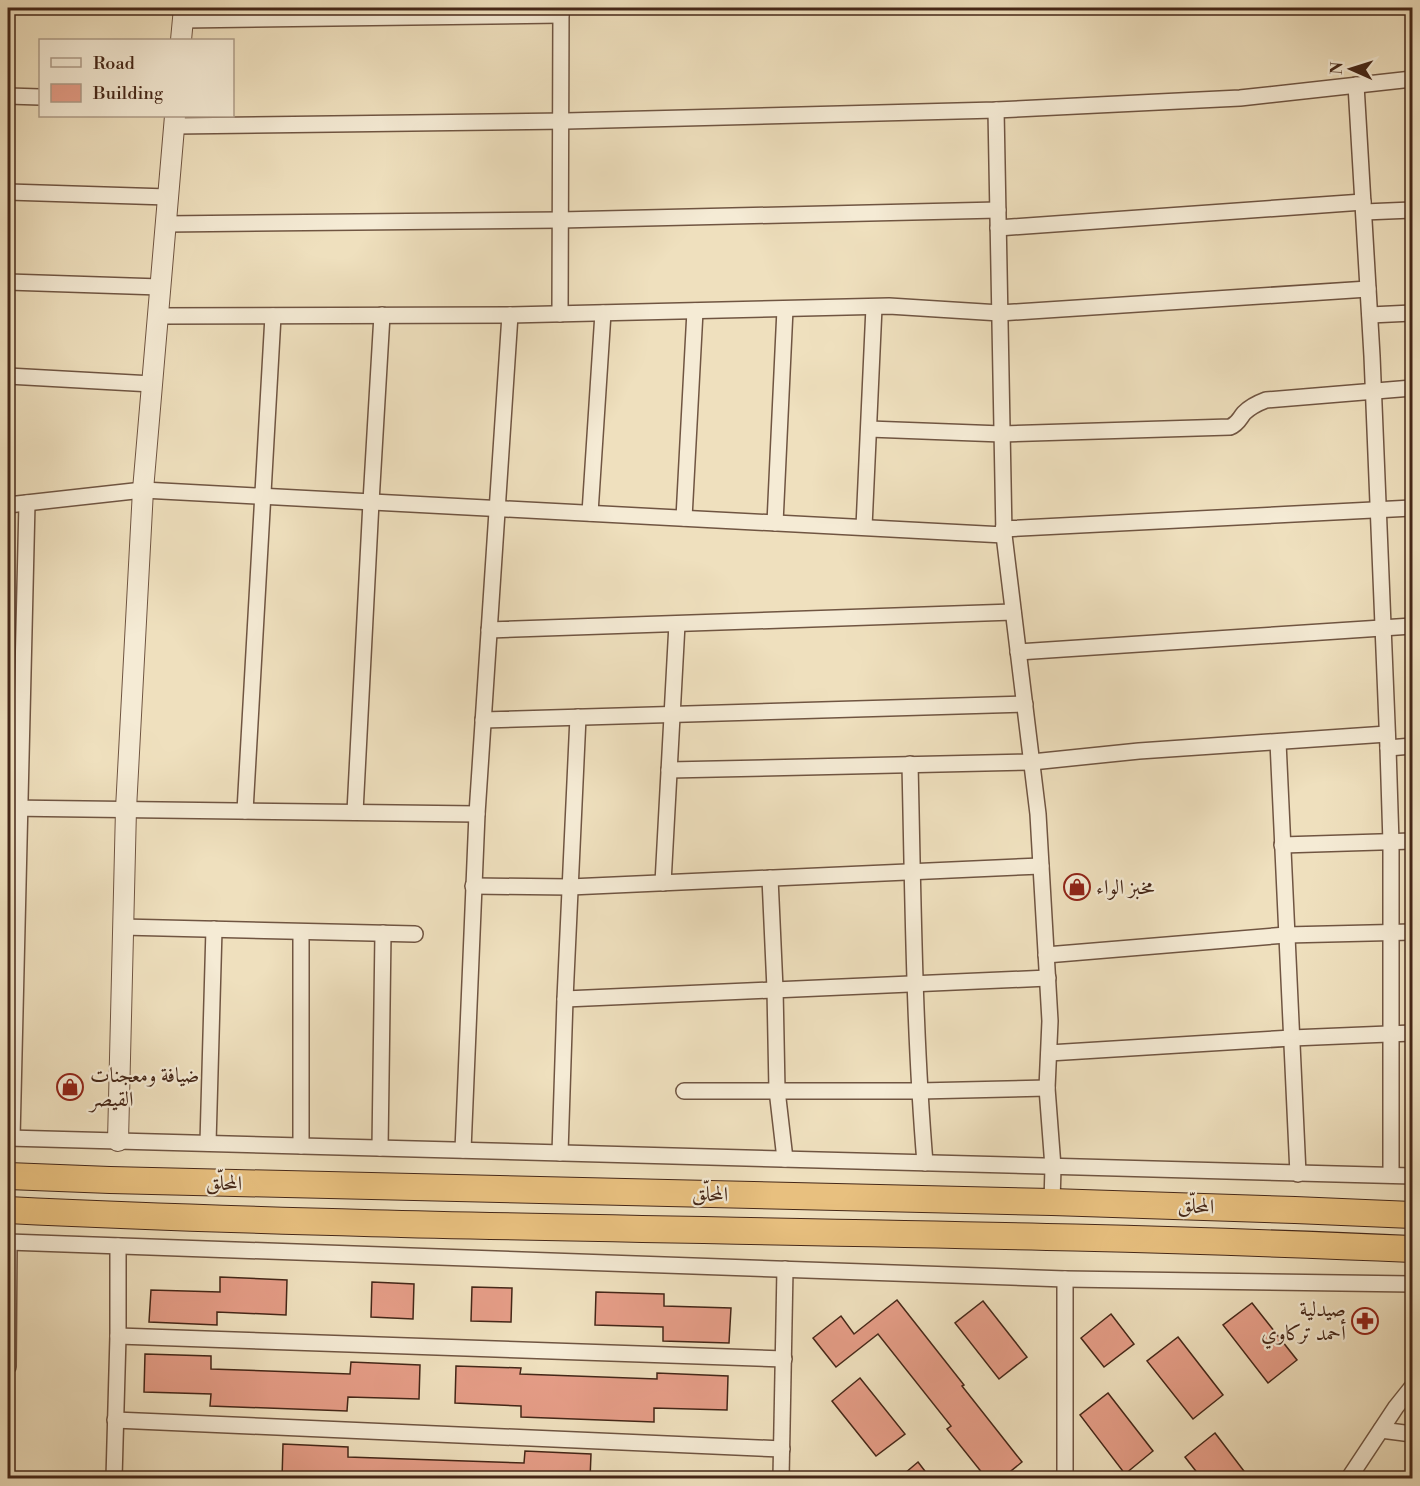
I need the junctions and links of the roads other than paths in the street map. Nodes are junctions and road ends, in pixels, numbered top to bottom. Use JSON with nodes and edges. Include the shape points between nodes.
{"nodes":[{"id":1,"x":561,"y":11,"type":"edge"},
{"id":2,"x":183,"y":14,"type":"edge"},
{"id":3,"x":181,"y":39,"type":"edge"},
{"id":4,"x":1413,"y":79,"type":"edge"},
{"id":5,"x":1356,"y":85,"type":"junction"},
{"id":6,"x":8,"y":96,"type":"edge"},
{"id":7,"x":39,"y":97,"type":"edge"},
{"id":8,"x":996,"y":110,"type":"junction"},
{"id":9,"x":174,"y":121,"type":"edge"},
{"id":10,"x":561,"y":121,"type":"junction"},
{"id":11,"x":8,"y":192,"type":"edge"},
{"id":12,"x":168,"y":197,"type":"junction"},
{"id":13,"x":1364,"y":207,"type":"junction"},
{"id":14,"x":998,"y":210,"type":"junction"},
{"id":15,"x":1413,"y":210,"type":"edge"},
{"id":16,"x":560,"y":220,"type":"junction"},
{"id":17,"x":165,"y":224,"type":"junction"},
{"id":18,"x":998,"y":228,"type":"junction"},
{"id":19,"x":8,"y":282,"type":"edge"},
{"id":20,"x":160,"y":287,"type":"junction"},
{"id":21,"x":1368,"y":289,"type":"junction"},
{"id":22,"x":874,"y":307,"type":"junction"},
{"id":23,"x":785,"y":309,"type":"junction"},
{"id":24,"x":695,"y":311,"type":"junction"},
{"id":25,"x":603,"y":313,"type":"junction"},
{"id":26,"x":999,"y":313,"type":"junction"},
{"id":27,"x":1413,"y":313,"type":"edge"},
{"id":28,"x":560,"y":314,"type":"junction"},
{"id":29,"x":382,"y":315,"type":"junction"},
{"id":30,"x":510,"y":315,"type":"junction"},
{"id":31,"x":1370,"y":315,"type":"junction"},
{"id":32,"x":158,"y":316,"type":"junction"},
{"id":33,"x":273,"y":316,"type":"junction"},
{"id":34,"x":8,"y":376,"type":"edge"},
{"id":35,"x":152,"y":384,"type":"junction"},
{"id":36,"x":1413,"y":388,"type":"edge"},
{"id":37,"x":1373,"y":391,"type":"junction"},
{"id":38,"x":869,"y":429,"type":"junction"},
{"id":39,"x":1002,"y":434,"type":"junction"},
{"id":40,"x":143,"y":490,"type":"junction"},
{"id":41,"x":264,"y":496,"type":"junction"},
{"id":42,"x":371,"y":502,"type":"junction"},
{"id":43,"x":27,"y":503,"type":"junction"},
{"id":44,"x":8,"y":505,"type":"edge"},
{"id":45,"x":1413,"y":507,"type":"edge"},
{"id":46,"x":496,"y":508,"type":"junction"},
{"id":47,"x":1378,"y":510,"type":"junction"},
{"id":48,"x":590,"y":513,"type":"junction"},
{"id":49,"x":684,"y":518,"type":"junction"},
{"id":50,"x":775,"y":523,"type":"junction"},
{"id":51,"x":864,"y":527,"type":"junction"},
{"id":52,"x":1004,"y":532,"type":"junction"},
{"id":53,"x":1013,"y":612,"type":"junction"},
{"id":54,"x":676,"y":624,"type":"junction"},
{"id":55,"x":1413,"y":626,"type":"edge"},
{"id":56,"x":1383,"y":628,"type":"junction"},
{"id":57,"x":489,"y":630,"type":"junction"},
{"id":58,"x":1018,"y":652,"type":"junction"},
{"id":59,"x":1025,"y":704,"type":"junction"},
{"id":60,"x":672,"y":714,"type":"junction"},
{"id":61,"x":578,"y":717,"type":"junction"},
{"id":62,"x":483,"y":720,"type":"junction"},
{"id":63,"x":1387,"y":741,"type":"junction"},
{"id":64,"x":1278,"y":742,"type":"junction"},
{"id":65,"x":1413,"y":746,"type":"edge"},
{"id":66,"x":1032,"y":762,"type":"junction"},
{"id":67,"x":910,"y":764,"type":"junction"},
{"id":68,"x":669,"y":770,"type":"junction"},
{"id":69,"x":13,"y":808,"type":"edge"},
{"id":70,"x":126,"y":809,"type":"junction"},
{"id":71,"x":245,"y":811,"type":"junction"},
{"id":72,"x":355,"y":812,"type":"junction"},
{"id":73,"x":477,"y":814,"type":"junction"},
{"id":74,"x":1413,"y":841,"type":"edge"},
{"id":75,"x":1390,"y":843,"type":"junction"},
{"id":76,"x":1282,"y":844,"type":"junction"},
{"id":77,"x":1041,"y":866,"type":"junction"},
{"id":78,"x":912,"y":872,"type":"junction"},
{"id":79,"x":770,"y":878,"type":"junction"},
{"id":80,"x":663,"y":883,"type":"junction"},
{"id":81,"x":473,"y":886,"type":"junction"},
{"id":82,"x":570,"y":887,"type":"junction"},
{"id":83,"x":122,"y":927,"type":"junction"},
{"id":84,"x":214,"y":929,"type":"junction"},
{"id":85,"x":302,"y":932,"type":"junction"},
{"id":86,"x":1391,"y":932,"type":"junction"},
{"id":87,"x":1413,"y":932,"type":"edge"},
{"id":88,"x":383,"y":933,"type":"junction"},
{"id":89,"x":415,"y":934,"type":"dead end"},
{"id":90,"x":1286,"y":935,"type":"junction"},
{"id":91,"x":1046,"y":954,"type":"junction"},
{"id":92,"x":1048,"y":978,"type":"junction"},
{"id":93,"x":915,"y":983,"type":"junction"},
{"id":94,"x":775,"y":990,"type":"junction"},
{"id":95,"x":565,"y":999,"type":"junction"},
{"id":96,"x":1413,"y":1034,"type":"edge"},
{"id":97,"x":1391,"y":1035,"type":"junction"},
{"id":98,"x":1292,"y":1038,"type":"junction"},
{"id":99,"x":1049,"y":1053,"type":"junction"},
{"id":100,"x":1047,"y":1089,"type":"junction"},
{"id":101,"x":684,"y":1090,"type":"dead end"},
{"id":102,"x":777,"y":1090,"type":"junction"},
{"id":103,"x":919,"y":1091,"type":"junction"},
{"id":104,"x":10,"y":1138,"type":"edge"},
{"id":105,"x":118,"y":1141,"type":"junction"},
{"id":106,"x":208,"y":1143,"type":"junction"},
{"id":107,"x":301,"y":1146,"type":"junction"},
{"id":108,"x":380,"y":1148,"type":"junction"},
{"id":109,"x":463,"y":1150,"type":"junction"},
{"id":110,"x":560,"y":1153,"type":"junction"},
{"id":111,"x":785,"y":1160,"type":"junction"},
{"id":112,"x":925,"y":1163,"type":"junction"},
{"id":113,"x":1053,"y":1167,"type":"junction"},
{"id":114,"x":1298,"y":1174,"type":"junction"},
{"id":115,"x":1391,"y":1175,"type":"junction"},
{"id":116,"x":8,"y":1176,"type":"edge"},
{"id":117,"x":1413,"y":1176,"type":"edge"},
{"id":118,"x":1052,"y":1202,"type":"junction"},
{"id":119,"x":8,"y":1210,"type":"edge"},
{"id":120,"x":1413,"y":1215,"type":"edge"},
{"id":121,"x":8,"y":1242,"type":"edge"},
{"id":122,"x":118,"y":1246,"type":"junction"},
{"id":123,"x":1413,"y":1249,"type":"edge"},
{"id":124,"x":785,"y":1269,"type":"junction"},
{"id":125,"x":1065,"y":1279,"type":"junction"},
{"id":126,"x":1413,"y":1284,"type":"edge"},
{"id":127,"x":117,"y":1336,"type":"junction"},
{"id":128,"x":784,"y":1359,"type":"junction"},
{"id":129,"x":8,"y":1367,"type":"edge"},
{"id":130,"x":1413,"y":1386,"type":"edge"},
{"id":131,"x":115,"y":1420,"type":"junction"},
{"id":132,"x":1381,"y":1430,"type":"junction"},
{"id":133,"x":1413,"y":1434,"type":"edge"},
{"id":134,"x":782,"y":1449,"type":"junction"},
{"id":135,"x":114,"y":1479,"type":"edge"},
{"id":136,"x":781,"y":1479,"type":"edge"},
{"id":137,"x":1065,"y":1479,"type":"edge"},
{"id":138,"x":1349,"y":1479,"type":"edge"}],
"edges":[{"from":1,"to":2,"type":"street"},
{"from":1,"to":10,"type":"street"},
{"from":2,"to":3,"type":"street"},
{"from":4,"to":5,"type":"street"},
{"from":5,"to":8,"type":"street","via":[[1240,98]]},
{"from":5,"to":13,"type":"street"},
{"from":6,"to":7,"type":"street"},
{"from":8,"to":10,"type":"street"},
{"from":8,"to":14,"type":"street"},
{"from":9,"to":10,"type":"street"},
{"from":9,"to":12,"type":"street"},
{"from":10,"to":16,"type":"street"},
{"from":11,"to":12,"type":"street"},
{"from":12,"to":17,"type":"street"},
{"from":13,"to":15,"type":"street"},
{"from":13,"to":18,"type":"street"},
{"from":13,"to":21,"type":"street"},
{"from":14,"to":16,"type":"street"},
{"from":14,"to":18,"type":"street"},
{"from":16,"to":17,"type":"street"},
{"from":16,"to":28,"type":"street"},
{"from":17,"to":20,"type":"street"},
{"from":18,"to":26,"type":"street"},
{"from":19,"to":20,"type":"street"},
{"from":20,"to":32,"type":"street"},
{"from":21,"to":26,"type":"street"},
{"from":21,"to":31,"type":"street"},
{"from":22,"to":23,"type":"street"},
{"from":22,"to":26,"type":"street"},
{"from":22,"to":38,"type":"street"},
{"from":23,"to":24,"type":"street"},
{"from":23,"to":50,"type":"street"},
{"from":24,"to":25,"type":"street"},
{"from":24,"to":49,"type":"street"},
{"from":25,"to":28,"type":"street"},
{"from":25,"to":48,"type":"street"},
{"from":26,"to":39,"type":"street"},
{"from":27,"to":31,"type":"street"},
{"from":28,"to":30,"type":"street"},
{"from":29,"to":30,"type":"street"},
{"from":29,"to":33,"type":"street"},
{"from":29,"to":42,"type":"street"},
{"from":30,"to":46,"type":"street"},
{"from":31,"to":37,"type":"street"},
{"from":32,"to":33,"type":"street"},
{"from":32,"to":35,"type":"street"},
{"from":33,"to":41,"type":"street"},
{"from":34,"to":35,"type":"street"},
{"from":35,"to":40,"type":"street"},
{"from":36,"to":37,"type":"street"},
{"from":37,"to":39,"type":"street","via":[[1266,400],[1254,405],[1230,427]]},
{"from":37,"to":47,"type":"street"},
{"from":38,"to":39,"type":"street"},
{"from":38,"to":51,"type":"street"},
{"from":39,"to":52,"type":"street"},
{"from":40,"to":41,"type":"street"},
{"from":40,"to":43,"type":"street"},
{"from":40,"to":70,"type":"street"},
{"from":41,"to":42,"type":"street"},
{"from":41,"to":71,"type":"street"},
{"from":42,"to":46,"type":"street"},
{"from":42,"to":72,"type":"street"},
{"from":43,"to":44,"type":"street"},
{"from":43,"to":69,"type":"street"},
{"from":45,"to":47,"type":"street"},
{"from":46,"to":48,"type":"street"},
{"from":46,"to":57,"type":"street"},
{"from":47,"to":52,"type":"street"},
{"from":47,"to":56,"type":"street"},
{"from":48,"to":49,"type":"street"},
{"from":49,"to":50,"type":"street"},
{"from":50,"to":51,"type":"street"},
{"from":51,"to":52,"type":"street"},
{"from":52,"to":53,"type":"street"},
{"from":53,"to":54,"type":"street"},
{"from":53,"to":58,"type":"street"},
{"from":54,"to":57,"type":"street"},
{"from":54,"to":60,"type":"street"},
{"from":55,"to":56,"type":"street"},
{"from":56,"to":58,"type":"street"},
{"from":56,"to":63,"type":"street"},
{"from":57,"to":62,"type":"street"},
{"from":58,"to":59,"type":"street"},
{"from":59,"to":60,"type":"street"},
{"from":59,"to":66,"type":"street"},
{"from":60,"to":61,"type":"street"},
{"from":60,"to":68,"type":"street"},
{"from":61,"to":62,"type":"street"},
{"from":61,"to":82,"type":"street"},
{"from":62,"to":73,"type":"street"},
{"from":63,"to":64,"type":"street"},
{"from":63,"to":65,"type":"street"},
{"from":63,"to":75,"type":"street"},
{"from":64,"to":66,"type":"street"},
{"from":64,"to":76,"type":"street"},
{"from":66,"to":67,"type":"street"},
{"from":66,"to":77,"type":"street"},
{"from":67,"to":68,"type":"street"},
{"from":67,"to":78,"type":"street"},
{"from":68,"to":80,"type":"street"},
{"from":69,"to":70,"type":"street"},
{"from":69,"to":104,"type":"street"},
{"from":70,"to":71,"type":"street"},
{"from":70,"to":83,"type":"street"},
{"from":71,"to":72,"type":"street"},
{"from":72,"to":73,"type":"street"},
{"from":73,"to":81,"type":"street"},
{"from":74,"to":75,"type":"street"},
{"from":75,"to":76,"type":"street"},
{"from":75,"to":86,"type":"street"},
{"from":76,"to":90,"type":"street"},
{"from":77,"to":78,"type":"street"},
{"from":77,"to":91,"type":"street"},
{"from":78,"to":79,"type":"street"},
{"from":78,"to":93,"type":"street"},
{"from":79,"to":80,"type":"street"},
{"from":79,"to":94,"type":"street"},
{"from":80,"to":82,"type":"street"},
{"from":81,"to":82,"type":"street"},
{"from":81,"to":109,"type":"street"},
{"from":82,"to":95,"type":"street"},
{"from":83,"to":84,"type":"street"},
{"from":83,"to":105,"type":"street"},
{"from":84,"to":85,"type":"street"},
{"from":84,"to":106,"type":"street"},
{"from":85,"to":88,"type":"street"},
{"from":85,"to":107,"type":"street"},
{"from":86,"to":87,"type":"street"},
{"from":86,"to":90,"type":"street"},
{"from":86,"to":97,"type":"street"},
{"from":88,"to":89,"type":"street"},
{"from":88,"to":108,"type":"street"},
{"from":90,"to":91,"type":"street"},
{"from":90,"to":98,"type":"street"},
{"from":91,"to":92,"type":"street"},
{"from":92,"to":93,"type":"street"},
{"from":92,"to":99,"type":"street"},
{"from":93,"to":94,"type":"street"},
{"from":93,"to":103,"type":"street"},
{"from":94,"to":95,"type":"street"},
{"from":94,"to":102,"type":"street"},
{"from":95,"to":110,"type":"street"},
{"from":96,"to":97,"type":"street"},
{"from":97,"to":98,"type":"street"},
{"from":97,"to":115,"type":"street"},
{"from":98,"to":99,"type":"street"},
{"from":98,"to":114,"type":"street"},
{"from":99,"to":100,"type":"street"},
{"from":100,"to":103,"type":"street"},
{"from":100,"to":113,"type":"street"},
{"from":101,"to":102,"type":"street"},
{"from":102,"to":103,"type":"street"},
{"from":102,"to":111,"type":"street"},
{"from":103,"to":112,"type":"street"},
{"from":104,"to":105,"type":"street"},
{"from":105,"to":106,"type":"street"},
{"from":106,"to":107,"type":"street"},
{"from":107,"to":108,"type":"street"},
{"from":108,"to":109,"type":"street"},
{"from":109,"to":110,"type":"street"},
{"from":110,"to":111,"type":"street"},
{"from":111,"to":112,"type":"street"},
{"from":112,"to":113,"type":"street"},
{"from":113,"to":114,"type":"street"},
{"from":113,"to":118,"type":"street"},
{"from":114,"to":115,"type":"street"},
{"from":115,"to":117,"type":"street"},
{"from":116,"to":118,"type":"highway","name":"المحلّق"},
{"from":118,"to":120,"type":"highway","name":"المحلّق"},
{"from":119,"to":123,"type":"highway","name":"المحلّق"},
{"from":121,"to":122,"type":"street"},
{"from":121,"to":129,"type":"street"},
{"from":122,"to":124,"type":"street"},
{"from":122,"to":127,"type":"street"},
{"from":124,"to":125,"type":"street"},
{"from":124,"to":128,"type":"street"},
{"from":125,"to":126,"type":"street"},
{"from":125,"to":137,"type":"street"},
{"from":127,"to":128,"type":"street"},
{"from":127,"to":131,"type":"street"},
{"from":128,"to":134,"type":"street"},
{"from":130,"to":132,"type":"street"},
{"from":131,"to":134,"type":"street"},
{"from":131,"to":135,"type":"street"},
{"from":132,"to":133,"type":"street"},
{"from":132,"to":138,"type":"street"},
{"from":134,"to":136,"type":"street"}]}
